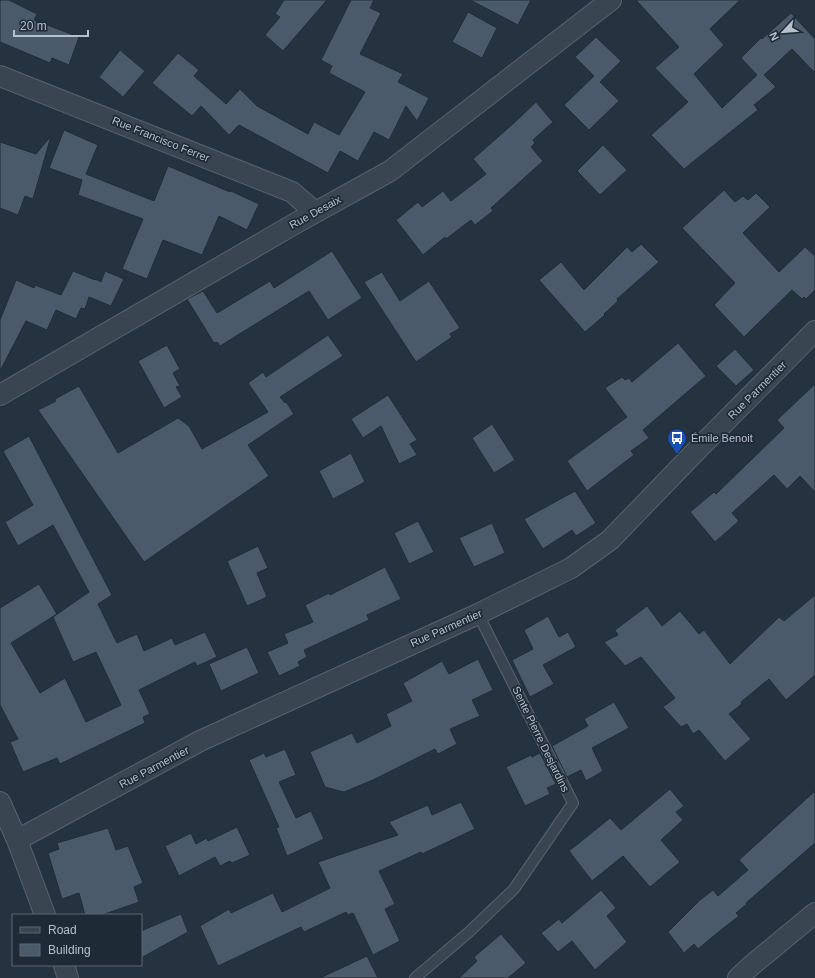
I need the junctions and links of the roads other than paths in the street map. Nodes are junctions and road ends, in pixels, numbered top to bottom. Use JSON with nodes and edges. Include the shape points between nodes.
{"nodes":[{"id":1,"x":611,"y":0,"type":"edge"},
{"id":2,"x":0,"y":76,"type":"edge"},
{"id":3,"x":316,"y":212,"type":"junction"},
{"id":4,"x":815,"y":331,"type":"edge"},
{"id":5,"x":0,"y":395,"type":"edge"},
{"id":6,"x":478,"y":614,"type":"junction"},
{"id":7,"x":0,"y":802,"type":"edge"},
{"id":8,"x":17,"y":840,"type":"junction"},
{"id":9,"x":815,"y":913,"type":"edge"},
{"id":10,"x":45,"y":914,"type":"edge"},
{"id":11,"x":64,"y":966,"type":"edge"},
{"id":12,"x":751,"y":974,"type":"edge"},
{"id":13,"x":68,"y":978,"type":"edge"},
{"id":14,"x":415,"y":978,"type":"edge"}],
"edges":[{"from":1,"to":3,"type":"street","name":"Rue Desaix","via":[[390,171]]},
{"from":2,"to":3,"type":"street","name":"Rue Francisco Ferrer","via":[[292,192]]},
{"from":3,"to":5,"type":"street","name":"Rue Desaix"},
{"from":4,"to":6,"type":"street","name":"Rue Parmentier","via":[[610,540],[571,568]]},
{"from":6,"to":8,"type":"street","name":"Rue Parmentier","via":[[200,741]]},
{"from":6,"to":14,"type":"lane","name":"Sente Pierre Desjardins","via":[[573,803],[514,889]]},
{"from":7,"to":8,"type":"street"},
{"from":8,"to":10,"type":"street"},
{"from":9,"to":12,"type":"street"},
{"from":11,"to":13,"type":"street"}]}
